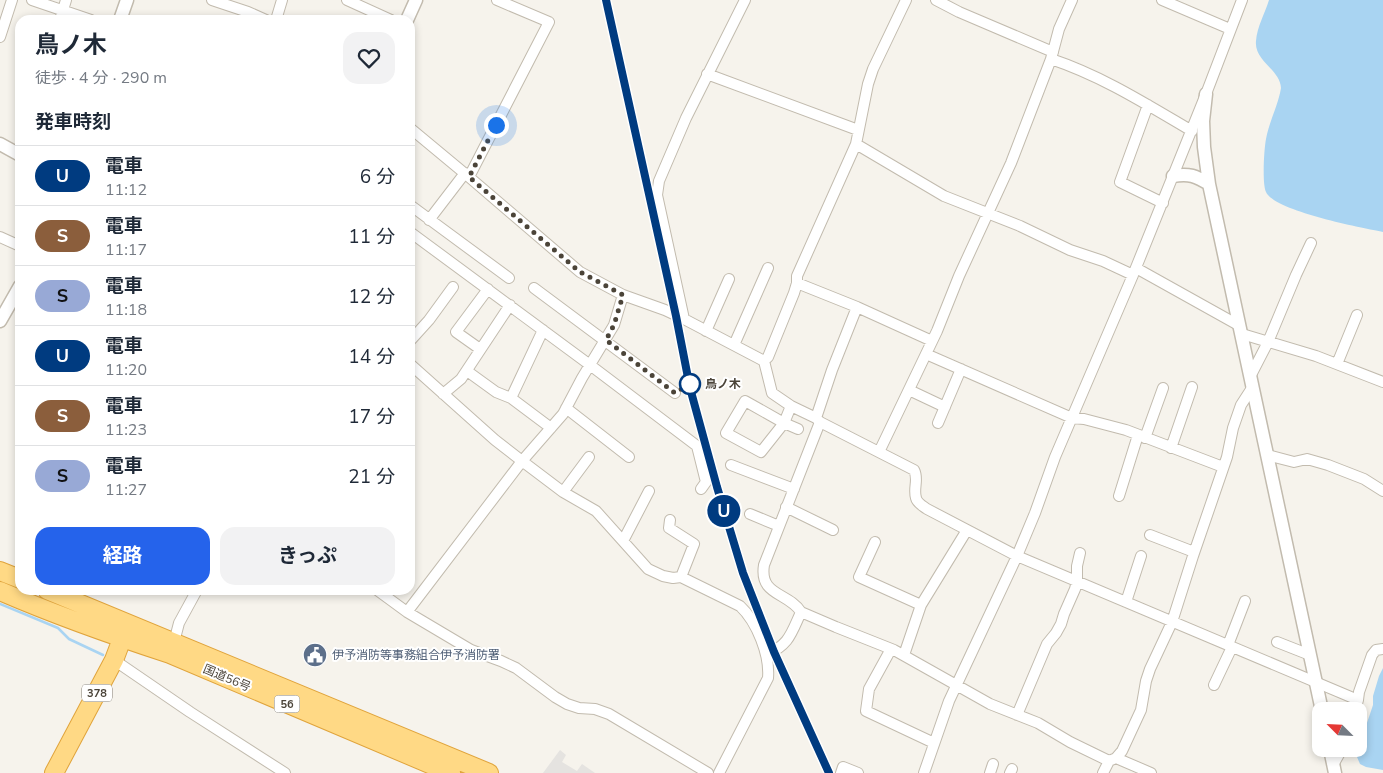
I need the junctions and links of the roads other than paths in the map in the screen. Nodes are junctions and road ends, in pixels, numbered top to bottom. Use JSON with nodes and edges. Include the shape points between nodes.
{"nodes":[{"id":1,"x":12,"y":0,"type":"edge"},
{"id":2,"x":32,"y":0,"type":"edge"},
{"id":3,"x":126,"y":0,"type":"edge"},
{"id":4,"x":212,"y":0,"type":"edge"},
{"id":5,"x":282,"y":0,"type":"edge"},
{"id":6,"x":347,"y":0,"type":"edge"},
{"id":7,"x":416,"y":0,"type":"edge"},
{"id":8,"x":497,"y":0,"type":"edge"},
{"id":9,"x":745,"y":0,"type":"edge"},
{"id":10,"x":906,"y":0,"type":"edge"},
{"id":11,"x":936,"y":0,"type":"edge"},
{"id":12,"x":1072,"y":0,"type":"edge"},
{"id":13,"x":1162,"y":0,"type":"edge"},
{"id":14,"x":1242,"y":0,"type":"edge"},
{"id":15,"x":226,"y":2,"type":"edge"},
{"id":16,"x":63,"y":10,"type":"edge"},
{"id":17,"x":77,"y":15,"type":"edge"},
{"id":18,"x":122,"y":15,"type":"edge"},
{"id":19,"x":255,"y":15,"type":"edge"},
{"id":20,"x":278,"y":15,"type":"edge"},
{"id":21,"x":379,"y":15,"type":"edge"},
{"id":22,"x":408,"y":15,"type":"edge"},
{"id":23,"x":1230,"y":29,"type":"junction"},
{"id":24,"x":0,"y":37,"type":"edge"},
{"id":25,"x":1052,"y":56,"type":"junction"},
{"id":26,"x":707,"y":74,"type":"junction"},
{"id":27,"x":1206,"y":94,"type":"junction"},
{"id":28,"x":1148,"y":105,"type":"junction"},
{"id":29,"x":858,"y":130,"type":"junction"},
{"id":30,"x":1192,"y":131,"type":"junction"},
{"id":31,"x":415,"y":132,"type":"edge"},
{"id":32,"x":0,"y":144,"type":"edge"},
{"id":33,"x":856,"y":144,"type":"junction"},
{"id":34,"x":15,"y":150,"type":"edge"},
{"id":35,"x":467,"y":175,"type":"junction"},
{"id":36,"x":1173,"y":176,"type":"junction"},
{"id":37,"x":1209,"y":184,"type":"junction"},
{"id":38,"x":1163,"y":203,"type":"junction"},
{"id":39,"x":415,"y":210,"type":"edge"},
{"id":40,"x":987,"y":214,"type":"junction"},
{"id":41,"x":429,"y":220,"type":"junction"},
{"id":42,"x":415,"y":236,"type":"edge"},
{"id":43,"x":0,"y":237,"type":"edge"},
{"id":44,"x":1312,"y":243,"type":"dead end"},
{"id":45,"x":15,"y":244,"type":"edge"},
{"id":46,"x":768,"y":268,"type":"dead end"},
{"id":47,"x":1135,"y":272,"type":"junction"},
{"id":48,"x":509,"y":278,"type":"dead end"},
{"id":49,"x":729,"y":279,"type":"dead end"},
{"id":50,"x":797,"y":283,"type":"junction"},
{"id":51,"x":453,"y":287,"type":"dead end"},
{"id":52,"x":534,"y":288,"type":"dead end"},
{"id":53,"x":488,"y":289,"type":"junction"},
{"id":54,"x":15,"y":295,"type":"edge"},
{"id":55,"x":623,"y":295,"type":"junction"},
{"id":56,"x":510,"y":306,"type":"junction"},
{"id":57,"x":858,"y":307,"type":"junction"},
{"id":58,"x":1357,"y":315,"type":"dead end"},
{"id":59,"x":684,"y":319,"type":"junction"},
{"id":60,"x":0,"y":321,"type":"edge"},
{"id":61,"x":543,"y":330,"type":"junction"},
{"id":62,"x":1241,"y":330,"type":"junction"},
{"id":63,"x":706,"y":331,"type":"junction"},
{"id":64,"x":415,"y":335,"type":"edge"},
{"id":65,"x":606,"y":340,"type":"junction"},
{"id":66,"x":932,"y":341,"type":"junction"},
{"id":67,"x":1268,"y":342,"type":"junction"},
{"id":68,"x":734,"y":345,"type":"junction"},
{"id":69,"x":480,"y":349,"type":"junction"},
{"id":70,"x":926,"y":354,"type":"junction"},
{"id":71,"x":764,"y":361,"type":"junction"},
{"id":72,"x":1337,"y":364,"type":"junction"},
{"id":73,"x":590,"y":365,"type":"junction"},
{"id":74,"x":415,"y":369,"type":"edge"},
{"id":75,"x":961,"y":369,"type":"junction"},
{"id":76,"x":467,"y":371,"type":"junction"},
{"id":77,"x":1383,"y":382,"type":"edge"},
{"id":78,"x":1251,"y":383,"type":"junction"},
{"id":79,"x":1163,"y":388,"type":"dead end"},
{"id":80,"x":909,"y":390,"type":"junction"},
{"id":81,"x":675,"y":393,"type":"dead end"},
{"id":82,"x":1192,"y":393,"type":"dead end"},
{"id":83,"x":443,"y":394,"type":"junction"},
{"id":84,"x":511,"y":398,"type":"junction"},
{"id":85,"x":791,"y":406,"type":"junction"},
{"id":86,"x":945,"y":407,"type":"junction"},
{"id":87,"x":566,"y":408,"type":"junction"},
{"id":88,"x":1072,"y":418,"type":"junction"},
{"id":89,"x":818,"y":420,"type":"junction"},
{"id":90,"x":938,"y":423,"type":"dead end"},
{"id":91,"x":784,"y":424,"type":"junction"},
{"id":92,"x":551,"y":428,"type":"junction"},
{"id":93,"x":798,"y":429,"type":"dead end"},
{"id":94,"x":1142,"y":437,"type":"junction"},
{"id":95,"x":1171,"y":448,"type":"junction"},
{"id":96,"x":879,"y":452,"type":"junction"},
{"id":97,"x":1267,"y":455,"type":"junction"},
{"id":98,"x":590,"y":457,"type":"dead end"},
{"id":99,"x":628,"y":457,"type":"dead end"},
{"id":100,"x":522,"y":461,"type":"junction"},
{"id":101,"x":731,"y":465,"type":"dead end"},
{"id":102,"x":1224,"y":467,"type":"junction"},
{"id":103,"x":701,"y":489,"type":"dead end"},
{"id":104,"x":794,"y":489,"type":"junction"},
{"id":105,"x":649,"y":491,"type":"dead end"},
{"id":106,"x":1383,"y":491,"type":"edge"},
{"id":107,"x":563,"y":492,"type":"junction"},
{"id":108,"x":1119,"y":496,"type":"dead end"},
{"id":109,"x":786,"y":507,"type":"junction"},
{"id":110,"x":750,"y":514,"type":"dead end"},
{"id":111,"x":670,"y":520,"type":"dead end"},
{"id":112,"x":779,"y":526,"type":"junction"},
{"id":113,"x":833,"y":530,"type":"dead end"},
{"id":114,"x":967,"y":530,"type":"junction"},
{"id":115,"x":1150,"y":536,"type":"dead end"},
{"id":116,"x":623,"y":541,"type":"junction"},
{"id":117,"x":875,"y":542,"type":"dead end"},
{"id":118,"x":1194,"y":552,"type":"junction"},
{"id":119,"x":1080,"y":554,"type":"dead end"},
{"id":120,"x":1017,"y":556,"type":"junction"},
{"id":121,"x":1141,"y":556,"type":"dead end"},
{"id":122,"x":0,"y":571,"type":"edge"},
{"id":123,"x":15,"y":577,"type":"edge"},
{"id":124,"x":681,"y":577,"type":"junction"},
{"id":125,"x":1077,"y":581,"type":"junction"},
{"id":126,"x":0,"y":591,"type":"edge"},
{"id":127,"x":57,"y":595,"type":"edge"},
{"id":128,"x":194,"y":595,"type":"edge"},
{"id":129,"x":384,"y":595,"type":"edge"},
{"id":130,"x":1245,"y":601,"type":"dead end"},
{"id":131,"x":1126,"y":602,"type":"junction"},
{"id":132,"x":921,"y":605,"type":"junction"},
{"id":133,"x":407,"y":612,"type":"junction"},
{"id":134,"x":801,"y":612,"type":"junction"},
{"id":135,"x":1172,"y":622,"type":"junction"},
{"id":136,"x":125,"y":631,"type":"junction"},
{"id":137,"x":1277,"y":642,"type":"dead end"},
{"id":138,"x":1230,"y":646,"type":"junction"},
{"id":139,"x":172,"y":648,"type":"junction"},
{"id":140,"x":892,"y":649,"type":"junction"},
{"id":141,"x":1383,"y":649,"type":"edge"},
{"id":142,"x":766,"y":655,"type":"junction"},
{"id":143,"x":904,"y":655,"type":"junction"},
{"id":144,"x":1310,"y":655,"type":"junction"},
{"id":145,"x":114,"y":660,"type":"junction"},
{"id":146,"x":1315,"y":681,"type":"junction"},
{"id":147,"x":956,"y":685,"type":"junction"},
{"id":148,"x":1214,"y":685,"type":"dead end"},
{"id":149,"x":1358,"y":700,"type":"joint"},
{"id":150,"x":1320,"y":702,"type":"edge"},
{"id":151,"x":1017,"y":715,"type":"junction"},
{"id":152,"x":934,"y":743,"type":"junction"},
{"id":153,"x":1112,"y":760,"type":"junction"},
{"id":154,"x":54,"y":773,"type":"edge"},
{"id":155,"x":285,"y":773,"type":"edge"},
{"id":156,"x":451,"y":773,"type":"edge"},
{"id":157,"x":490,"y":773,"type":"edge"},
{"id":158,"x":708,"y":773,"type":"edge"},
{"id":159,"x":719,"y":773,"type":"edge"},
{"id":160,"x":841,"y":773,"type":"edge"},
{"id":161,"x":858,"y":773,"type":"edge"},
{"id":162,"x":924,"y":773,"type":"edge"},
{"id":163,"x":1103,"y":773,"type":"edge"},
{"id":164,"x":1151,"y":773,"type":"edge"}],
"edges":[{"from":1,"to":24,"type":"street"},
{"from":2,"to":16,"type":"street"},
{"from":3,"to":18,"type":"street"},
{"from":4,"to":15,"type":"street"},
{"from":5,"to":20,"type":"street"},
{"from":6,"to":21,"type":"street"},
{"from":7,"to":22,"type":"street"},
{"from":8,"to":35,"type":"street","via":[[549,22]]},
{"from":9,"to":26,"type":"street"},
{"from":10,"to":29,"type":"street","via":[[871,76]]},
{"from":11,"to":25,"type":"street"},
{"from":12,"to":25,"type":"street"},
{"from":13,"to":23,"type":"street"},
{"from":14,"to":23,"type":"street"},
{"from":15,"to":19,"type":"street"},
{"from":16,"to":17,"type":"street"},
{"from":23,"to":27,"type":"street"},
{"from":25,"to":28,"type":"street"},
{"from":25,"to":40,"type":"street","via":[[1011,163]]},
{"from":26,"to":29,"type":"street"},
{"from":26,"to":59,"type":"street","via":[[659,181],[657,195]]},
{"from":27,"to":30,"type":"street"},
{"from":27,"to":37,"type":"street","via":[[1203,121]]},
{"from":28,"to":30,"type":"street"},
{"from":28,"to":38,"type":"street","via":[[1120,182]]},
{"from":29,"to":33,"type":"street"},
{"from":30,"to":36,"type":"street"},
{"from":31,"to":35,"type":"street"},
{"from":32,"to":34,"type":"street"},
{"from":33,"to":40,"type":"street","via":[[934,191]]},
{"from":33,"to":50,"type":"street","via":[[797,276]]},
{"from":35,"to":41,"type":"street"},
{"from":35,"to":55,"type":"street","via":[[580,272]]},
{"from":36,"to":37,"type":"street","via":[[1190,175]]},
{"from":36,"to":38,"type":"street"},
{"from":37,"to":62,"type":"street"},
{"from":38,"to":47,"type":"street"},
{"from":39,"to":41,"type":"street"},
{"from":40,"to":47,"type":"street","via":[[1064,247]]},
{"from":40,"to":66,"type":"street"},
{"from":41,"to":48,"type":"street"},
{"from":42,"to":53,"type":"street"},
{"from":43,"to":45,"type":"street"},
{"from":44,"to":67,"type":"street"},
{"from":46,"to":68,"type":"street"},
{"from":47,"to":62,"type":"street"},
{"from":47,"to":88,"type":"street"},
{"from":49,"to":63,"type":"street"},
{"from":50,"to":57,"type":"street"},
{"from":50,"to":71,"type":"street"},
{"from":51,"to":64,"type":"street"},
{"from":52,"to":65,"type":"street"},
{"from":53,"to":56,"type":"street"},
{"from":53,"to":69,"type":"street","via":[[456,332]]},
{"from":54,"to":60,"type":"street"},
{"from":55,"to":59,"type":"street"},
{"from":55,"to":65,"type":"street"},
{"from":56,"to":61,"type":"street"},
{"from":56,"to":69,"type":"street"},
{"from":57,"to":66,"type":"street"},
{"from":57,"to":89,"type":"street","via":[[832,370]]},
{"from":58,"to":72,"type":"street"},
{"from":59,"to":63,"type":"street"},
{"from":61,"to":73,"type":"street"},
{"from":61,"to":84,"type":"street"},
{"from":62,"to":67,"type":"street"},
{"from":62,"to":78,"type":"street"},
{"from":63,"to":68,"type":"street"},
{"from":65,"to":73,"type":"street"},
{"from":65,"to":81,"type":"street"},
{"from":66,"to":70,"type":"street"},
{"from":67,"to":72,"type":"street"},
{"from":67,"to":78,"type":"street"},
{"from":68,"to":71,"type":"street"},
{"from":69,"to":76,"type":"street"},
{"from":70,"to":75,"type":"street"},
{"from":70,"to":80,"type":"street"},
{"from":71,"to":85,"type":"street","via":[[772,393]]},
{"from":72,"to":77,"type":"street"},
{"from":73,"to":87,"type":"street"},
{"from":73,"to":103,"type":"street","via":[[696,446],[706,482]]},
{"from":74,"to":83,"type":"street"},
{"from":75,"to":86,"type":"street"},
{"from":75,"to":88,"type":"street"},
{"from":76,"to":83,"type":"street"},
{"from":76,"to":84,"type":"street","via":[[496,392]]},
{"from":78,"to":97,"type":"street"},
{"from":78,"to":102,"type":"street","via":[[1233,428]]},
{"from":79,"to":94,"type":"street"},
{"from":80,"to":86,"type":"street"},
{"from":80,"to":96,"type":"street"},
{"from":82,"to":95,"type":"street"},
{"from":83,"to":100,"type":"street"},
{"from":84,"to":92,"type":"street"},
{"from":85,"to":89,"type":"street"},
{"from":85,"to":91,"type":"street"},
{"from":86,"to":90,"type":"street"},
{"from":87,"to":92,"type":"street"},
{"from":87,"to":99,"type":"street"},
{"from":88,"to":94,"type":"street","via":[[1101,423]]},
{"from":88,"to":120,"type":"street"},
{"from":89,"to":96,"type":"street"},
{"from":89,"to":104,"type":"street"},
{"from":91,"to":91,"type":"street","via":[[761,452],[726,433],[745,401]]},
{"from":91,"to":93,"type":"street"},
{"from":92,"to":100,"type":"street"},
{"from":94,"to":95,"type":"street"},
{"from":94,"to":108,"type":"street"},
{"from":95,"to":102,"type":"street"},
{"from":96,"to":114,"type":"street","via":[[914,470],[919,503]]},
{"from":97,"to":106,"type":"street","via":[[1294,462],[1307,459],[1328,465],[1364,479]]},
{"from":97,"to":144,"type":"street"},
{"from":98,"to":107,"type":"street"},
{"from":100,"to":107,"type":"street"},
{"from":100,"to":133,"type":"street"},
{"from":101,"to":104,"type":"street"},
{"from":102,"to":118,"type":"street"},
{"from":104,"to":109,"type":"street"},
{"from":105,"to":116,"type":"street"},
{"from":107,"to":116,"type":"street","via":[[596,511]]},
{"from":109,"to":112,"type":"street"},
{"from":109,"to":113,"type":"street"},
{"from":110,"to":112,"type":"street"},
{"from":111,"to":124,"type":"street","via":[[669,528],[694,544]]},
{"from":112,"to":134,"type":"street","via":[[762,574],[770,589]]},
{"from":114,"to":120,"type":"street"},
{"from":114,"to":132,"type":"street"},
{"from":115,"to":118,"type":"street"},
{"from":116,"to":124,"type":"street","via":[[648,569],[663,576]]},
{"from":117,"to":132,"type":"street","via":[[859,578]]},
{"from":118,"to":135,"type":"street"},
{"from":119,"to":125,"type":"street"},
{"from":120,"to":125,"type":"street"},
{"from":120,"to":147,"type":"street"},
{"from":121,"to":131,"type":"street"},
{"from":122,"to":123,"type":"highway"},
{"from":124,"to":142,"type":"street","via":[[747,612]]},
{"from":125,"to":131,"type":"street"},
{"from":125,"to":151,"type":"street","via":[[1061,624],[1047,644]]},
{"from":126,"to":136,"type":"highway","name":"国道56号","number":"56","via":[[26,602]]},
{"from":127,"to":136,"type":"highway","name":"国道56号","number":"56"},
{"from":128,"to":139,"type":"street","via":[[179,623]]},
{"from":129,"to":133,"type":"street"},
{"from":130,"to":138,"type":"street"},
{"from":131,"to":135,"type":"street"},
{"from":132,"to":143,"type":"street"},
{"from":133,"to":158,"type":"street","via":[[471,650],[516,668],[567,704],[609,714]]},
{"from":134,"to":140,"type":"street"},
{"from":134,"to":142,"type":"street","via":[[783,646]]},
{"from":135,"to":138,"type":"street"},
{"from":135,"to":153,"type":"street","via":[[1150,669],[1141,710],[1122,751]]},
{"from":136,"to":139,"type":"highway","name":"国道56号","number":"56"},
{"from":136,"to":145,"type":"highway","number":"378"},
{"from":137,"to":144,"type":"street"},
{"from":138,"to":146,"type":"street"},
{"from":138,"to":148,"type":"street"},
{"from":139,"to":156,"type":"highway","name":"国道56号","number":"56"},
{"from":139,"to":157,"type":"highway","name":"国道56号","number":"56"},
{"from":140,"to":143,"type":"street"},
{"from":140,"to":152,"type":"street","via":[[869,689],[866,711]]},
{"from":141,"to":149,"type":"street","via":[[1372,655]]},
{"from":142,"to":159,"type":"street","via":[[768,678]]},
{"from":143,"to":147,"type":"street"},
{"from":144,"to":146,"type":"street"},
{"from":145,"to":154,"type":"highway","number":"378"},
{"from":145,"to":155,"type":"street"},
{"from":146,"to":149,"type":"street"},
{"from":146,"to":150,"type":"street"},
{"from":147,"to":151,"type":"street"},
{"from":147,"to":152,"type":"street"},
{"from":151,"to":153,"type":"street"},
{"from":152,"to":162,"type":"street"},
{"from":153,"to":163,"type":"street"},
{"from":153,"to":164,"type":"street"},
{"from":160,"to":161,"type":"street","via":[[844,766]]}]}
